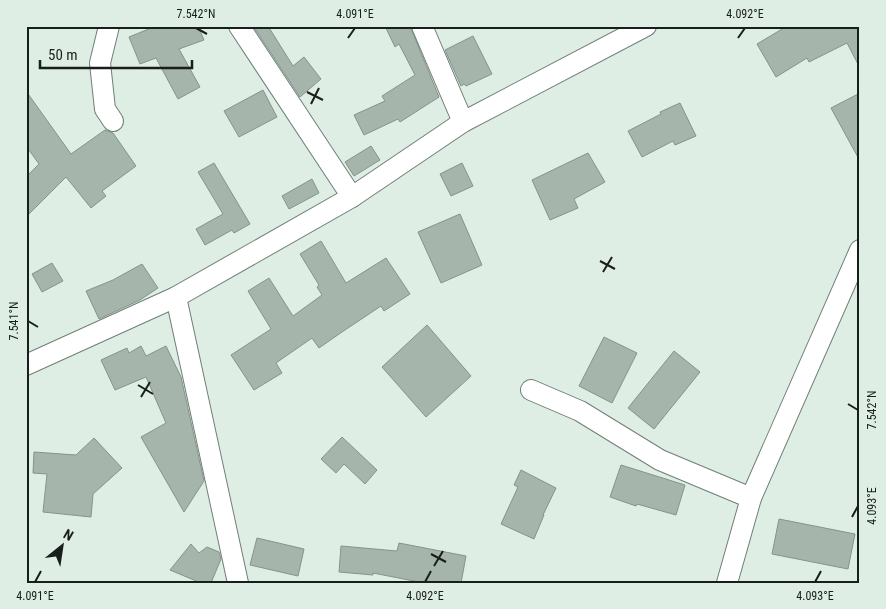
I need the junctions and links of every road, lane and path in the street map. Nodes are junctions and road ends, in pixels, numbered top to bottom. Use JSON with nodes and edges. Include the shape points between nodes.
{"nodes":[{"id":1,"x":109,"y":26,"type":"edge"},
{"id":2,"x":239,"y":26,"type":"edge"},
{"id":3,"x":422,"y":26,"type":"edge"},
{"id":4,"x":646,"y":26,"type":"edge"},
{"id":5,"x":112,"y":121,"type":"dead end"},
{"id":6,"x":463,"y":122,"type":"junction"},
{"id":7,"x":352,"y":197,"type":"junction"},
{"id":8,"x":860,"y":250,"type":"edge"},
{"id":9,"x":176,"y":297,"type":"junction"},
{"id":10,"x":26,"y":365,"type":"edge"},
{"id":11,"x":531,"y":390,"type":"dead end"},
{"id":12,"x":751,"y":498,"type":"junction"},
{"id":13,"x":238,"y":583,"type":"edge"},
{"id":14,"x":727,"y":583,"type":"edge"}],
"edges":[{"from":1,"to":5,"type":"street","via":[[100,63],[105,109]]},
{"from":2,"to":7,"type":"street"},
{"from":3,"to":6,"type":"street"},
{"from":4,"to":6,"type":"street"},
{"from":6,"to":7,"type":"street"},
{"from":7,"to":9,"type":"street"},
{"from":8,"to":12,"type":"street"},
{"from":9,"to":10,"type":"street"},
{"from":9,"to":13,"type":"street"},
{"from":11,"to":12,"type":"street","via":[[580,411],[660,460]]},
{"from":12,"to":14,"type":"street"}]}
